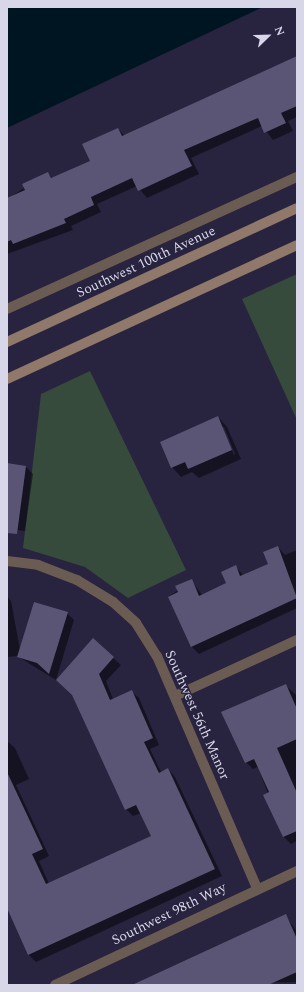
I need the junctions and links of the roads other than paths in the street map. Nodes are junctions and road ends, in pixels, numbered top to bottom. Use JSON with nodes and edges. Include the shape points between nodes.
{"nodes":[{"id":1,"x":297,"y":177,"type":"edge"},
{"id":2,"x":297,"y":208,"type":"edge"},
{"id":3,"x":297,"y":245,"type":"edge"},
{"id":4,"x":7,"y":309,"type":"edge"},
{"id":5,"x":7,"y":342,"type":"edge"},
{"id":6,"x":7,"y":379,"type":"edge"},
{"id":7,"x":7,"y":561,"type":"edge"},
{"id":8,"x":297,"y":640,"type":"edge"},
{"id":9,"x":175,"y":696,"type":"junction"},
{"id":10,"x":297,"y":871,"type":"edge"},
{"id":11,"x":257,"y":888,"type":"junction"},
{"id":12,"x":55,"y":985,"type":"edge"}],
"edges":[{"from":1,"to":4,"type":"street","name":"Southwest 100th Avenue"},
{"from":2,"to":5,"type":"main road","name":"Southwest 100th Avenue"},
{"from":3,"to":6,"type":"main road"},
{"from":7,"to":9,"type":"street","name":"Southwest 56th Manor","via":[[38,565],[77,580],[113,602],[136,623],[157,656]]},
{"from":8,"to":9,"type":"street"},
{"from":9,"to":11,"type":"street","name":"Southwest 56th Manor"},
{"from":10,"to":11,"type":"street","name":"Southwest 98th Way"},
{"from":11,"to":12,"type":"street","name":"Southwest 98th Way"}]}
